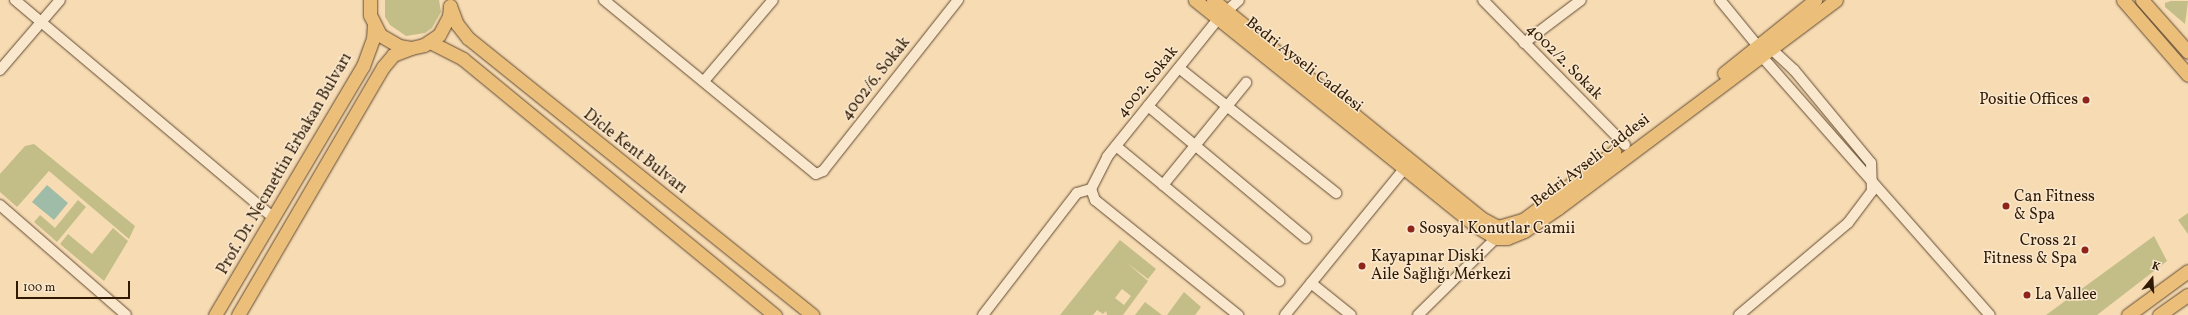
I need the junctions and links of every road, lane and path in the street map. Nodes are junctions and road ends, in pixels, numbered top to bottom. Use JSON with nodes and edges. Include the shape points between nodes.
{"nodes":[{"id":1,"x":15,"y":0,"type":"edge"},
{"id":2,"x":60,"y":0,"type":"edge"},
{"id":3,"x":604,"y":0,"type":"edge"},
{"id":4,"x":773,"y":0,"type":"edge"},
{"id":5,"x":1195,"y":0,"type":"edge"},
{"id":6,"x":1212,"y":0,"type":"edge"},
{"id":7,"x":1239,"y":0,"type":"edge"},
{"id":8,"x":1483,"y":0,"type":"edge"},
{"id":9,"x":1581,"y":0,"type":"edge"},
{"id":10,"x":1720,"y":0,"type":"edge"},
{"id":11,"x":1815,"y":0,"type":"edge"},
{"id":12,"x":1836,"y":0,"type":"edge"},
{"id":13,"x":2123,"y":0,"type":"edge"},
{"id":14,"x":2142,"y":0,"type":"edge"},
{"id":15,"x":369,"y":1,"type":"edge"},
{"id":16,"x":955,"y":1,"type":"edge"},
{"id":17,"x":449,"y":3,"type":"edge"},
{"id":18,"x":1222,"y":15,"type":"junction"},
{"id":19,"x":42,"y":21,"type":"junction"},
{"id":20,"x":374,"y":26,"type":"junction"},
{"id":21,"x":430,"y":42,"type":"junction"},
{"id":22,"x":1524,"y":44,"type":"junction"},
{"id":23,"x":411,"y":48,"type":"junction"},
{"id":24,"x":1761,"y":48,"type":"junction"},
{"id":25,"x":2188,"y":52,"type":"edge"},
{"id":26,"x":1178,"y":68,"type":"junction"},
{"id":27,"x":0,"y":70,"type":"edge"},
{"id":28,"x":2188,"y":75,"type":"edge"},
{"id":29,"x":704,"y":81,"type":"junction"},
{"id":30,"x":1246,"y":83,"type":"dead end"},
{"id":31,"x":1148,"y":106,"type":"junction"},
{"id":32,"x":1227,"y":107,"type":"junction"},
{"id":33,"x":1625,"y":145,"type":"junction"},
{"id":34,"x":1116,"y":146,"type":"junction"},
{"id":35,"x":1195,"y":146,"type":"junction"},
{"id":36,"x":1405,"y":168,"type":"junction"},
{"id":37,"x":1872,"y":180,"type":"junction"},
{"id":38,"x":1163,"y":185,"type":"junction"},
{"id":39,"x":1091,"y":188,"type":"junction"},
{"id":40,"x":1336,"y":192,"type":"dead end"},
{"id":41,"x":0,"y":205,"type":"edge"},
{"id":42,"x":273,"y":217,"type":"junction"},
{"id":43,"x":1306,"y":238,"type":"dead end"},
{"id":44,"x":1496,"y":238,"type":"junction"},
{"id":45,"x":2188,"y":271,"type":"edge"},
{"id":46,"x":1279,"y":280,"type":"dead end"},
{"id":47,"x":1312,"y":283,"type":"junction"},
{"id":48,"x":2188,"y":294,"type":"edge"},
{"id":49,"x":126,"y":315,"type":"edge"},
{"id":50,"x":215,"y":315,"type":"edge"},
{"id":51,"x":238,"y":315,"type":"edge"},
{"id":52,"x":775,"y":315,"type":"edge"},
{"id":53,"x":812,"y":315,"type":"edge"},
{"id":54,"x":983,"y":315,"type":"edge"},
{"id":55,"x":1238,"y":315,"type":"edge"},
{"id":56,"x":1285,"y":315,"type":"edge"},
{"id":57,"x":1351,"y":315,"type":"edge"},
{"id":58,"x":1418,"y":315,"type":"edge"},
{"id":59,"x":1739,"y":315,"type":"edge"},
{"id":60,"x":1990,"y":315,"type":"edge"},
{"id":61,"x":2128,"y":315,"type":"edge"},
{"id":62,"x":2159,"y":315,"type":"edge"}],
"edges":[{"from":1,"to":19,"type":"street"},
{"from":2,"to":19,"type":"street"},
{"from":3,"to":29,"type":"street"},
{"from":4,"to":29,"type":"street"},
{"from":5,"to":18,"type":"main road","name":"Bedri Ayseli Caddesi"},
{"from":6,"to":18,"type":"main road","name":"Bedri Ayseli Caddesi"},
{"from":7,"to":18,"type":"street","name":"4002. Sokak"},
{"from":8,"to":22,"type":"street","name":"4002/2. Sokak"},
{"from":9,"to":22,"type":"street"},
{"from":10,"to":24,"type":"street"},
{"from":11,"to":24,"type":"main road","name":"Bedri Ayseli Caddesi"},
{"from":12,"to":24,"type":"main road","name":"Bedri Ayseli Caddesi"},
{"from":13,"to":28,"type":"main road"},
{"from":14,"to":25,"type":"main road"},
{"from":15,"to":20,"type":"main road"},
{"from":16,"to":29,"type":"street","name":"4002/6. Sokak","via":[[823,171],[816,174]]},
{"from":17,"to":21,"type":"main road","via":[[445,26]]},
{"from":17,"to":53,"type":"main road","name":"Dicle Kent Bulvarı","via":[[457,24],[468,38]]},
{"from":18,"to":26,"type":"street","name":"4002. Sokak"},
{"from":18,"to":33,"type":"main road","name":"Bedri Ayseli Caddesi","via":[[1481,218],[1498,227],[1523,220]]},
{"from":18,"to":36,"type":"main road","name":"Bedri Ayseli Caddesi"},
{"from":19,"to":27,"type":"street"},
{"from":19,"to":42,"type":"street"},
{"from":20,"to":23,"type":"main road","via":[[389,42]]},
{"from":20,"to":42,"type":"main road","name":"Prof. Dr. Necmettin Erbakan Bulvarı","via":[[373,39],[363,66]]},
{"from":21,"to":23,"type":"main road"},
{"from":21,"to":52,"type":"main road","via":[[463,59]]},
{"from":22,"to":33,"type":"street","name":"4002/2. Sokak"},
{"from":23,"to":51,"type":"main road","via":[[393,55],[383,67]]},
{"from":24,"to":33,"type":"main road","name":"Bedri Ayseli Caddesi"},
{"from":24,"to":37,"type":"street"},
{"from":24,"to":37,"type":"street","via":[[1794,70],[1871,163]]},
{"from":24,"to":44,"type":"main road","name":"Bedri Ayseli Caddesi","via":[[1524,231]]},
{"from":26,"to":31,"type":"street","name":"4002. Sokak"},
{"from":26,"to":32,"type":"street"},
{"from":30,"to":32,"type":"street"},
{"from":31,"to":34,"type":"street","name":"4002. Sokak"},
{"from":31,"to":35,"type":"street"},
{"from":32,"to":35,"type":"street"},
{"from":32,"to":40,"type":"street"},
{"from":34,"to":38,"type":"street"},
{"from":34,"to":39,"type":"street","name":"4002. Sokak","via":[[1096,173]]},
{"from":35,"to":38,"type":"street"},
{"from":35,"to":43,"type":"street"},
{"from":36,"to":44,"type":"main road","name":"Bedri Ayseli Caddesi","via":[[1476,226]]},
{"from":36,"to":47,"type":"street"},
{"from":37,"to":59,"type":"street","via":[[1865,204],[1848,223]]},
{"from":37,"to":60,"type":"street"},
{"from":38,"to":46,"type":"street"},
{"from":39,"to":54,"type":"street","via":[[1077,193]]},
{"from":39,"to":55,"type":"street","via":[[1096,200]]},
{"from":41,"to":49,"type":"street"},
{"from":42,"to":50,"type":"main road","name":"Prof. Dr. Necmettin Erbakan Bulvarı"},
{"from":44,"to":58,"type":"street"},
{"from":45,"to":61,"type":"main road"},
{"from":47,"to":56,"type":"street"},
{"from":47,"to":57,"type":"street"},
{"from":48,"to":62,"type":"main road"}]}
